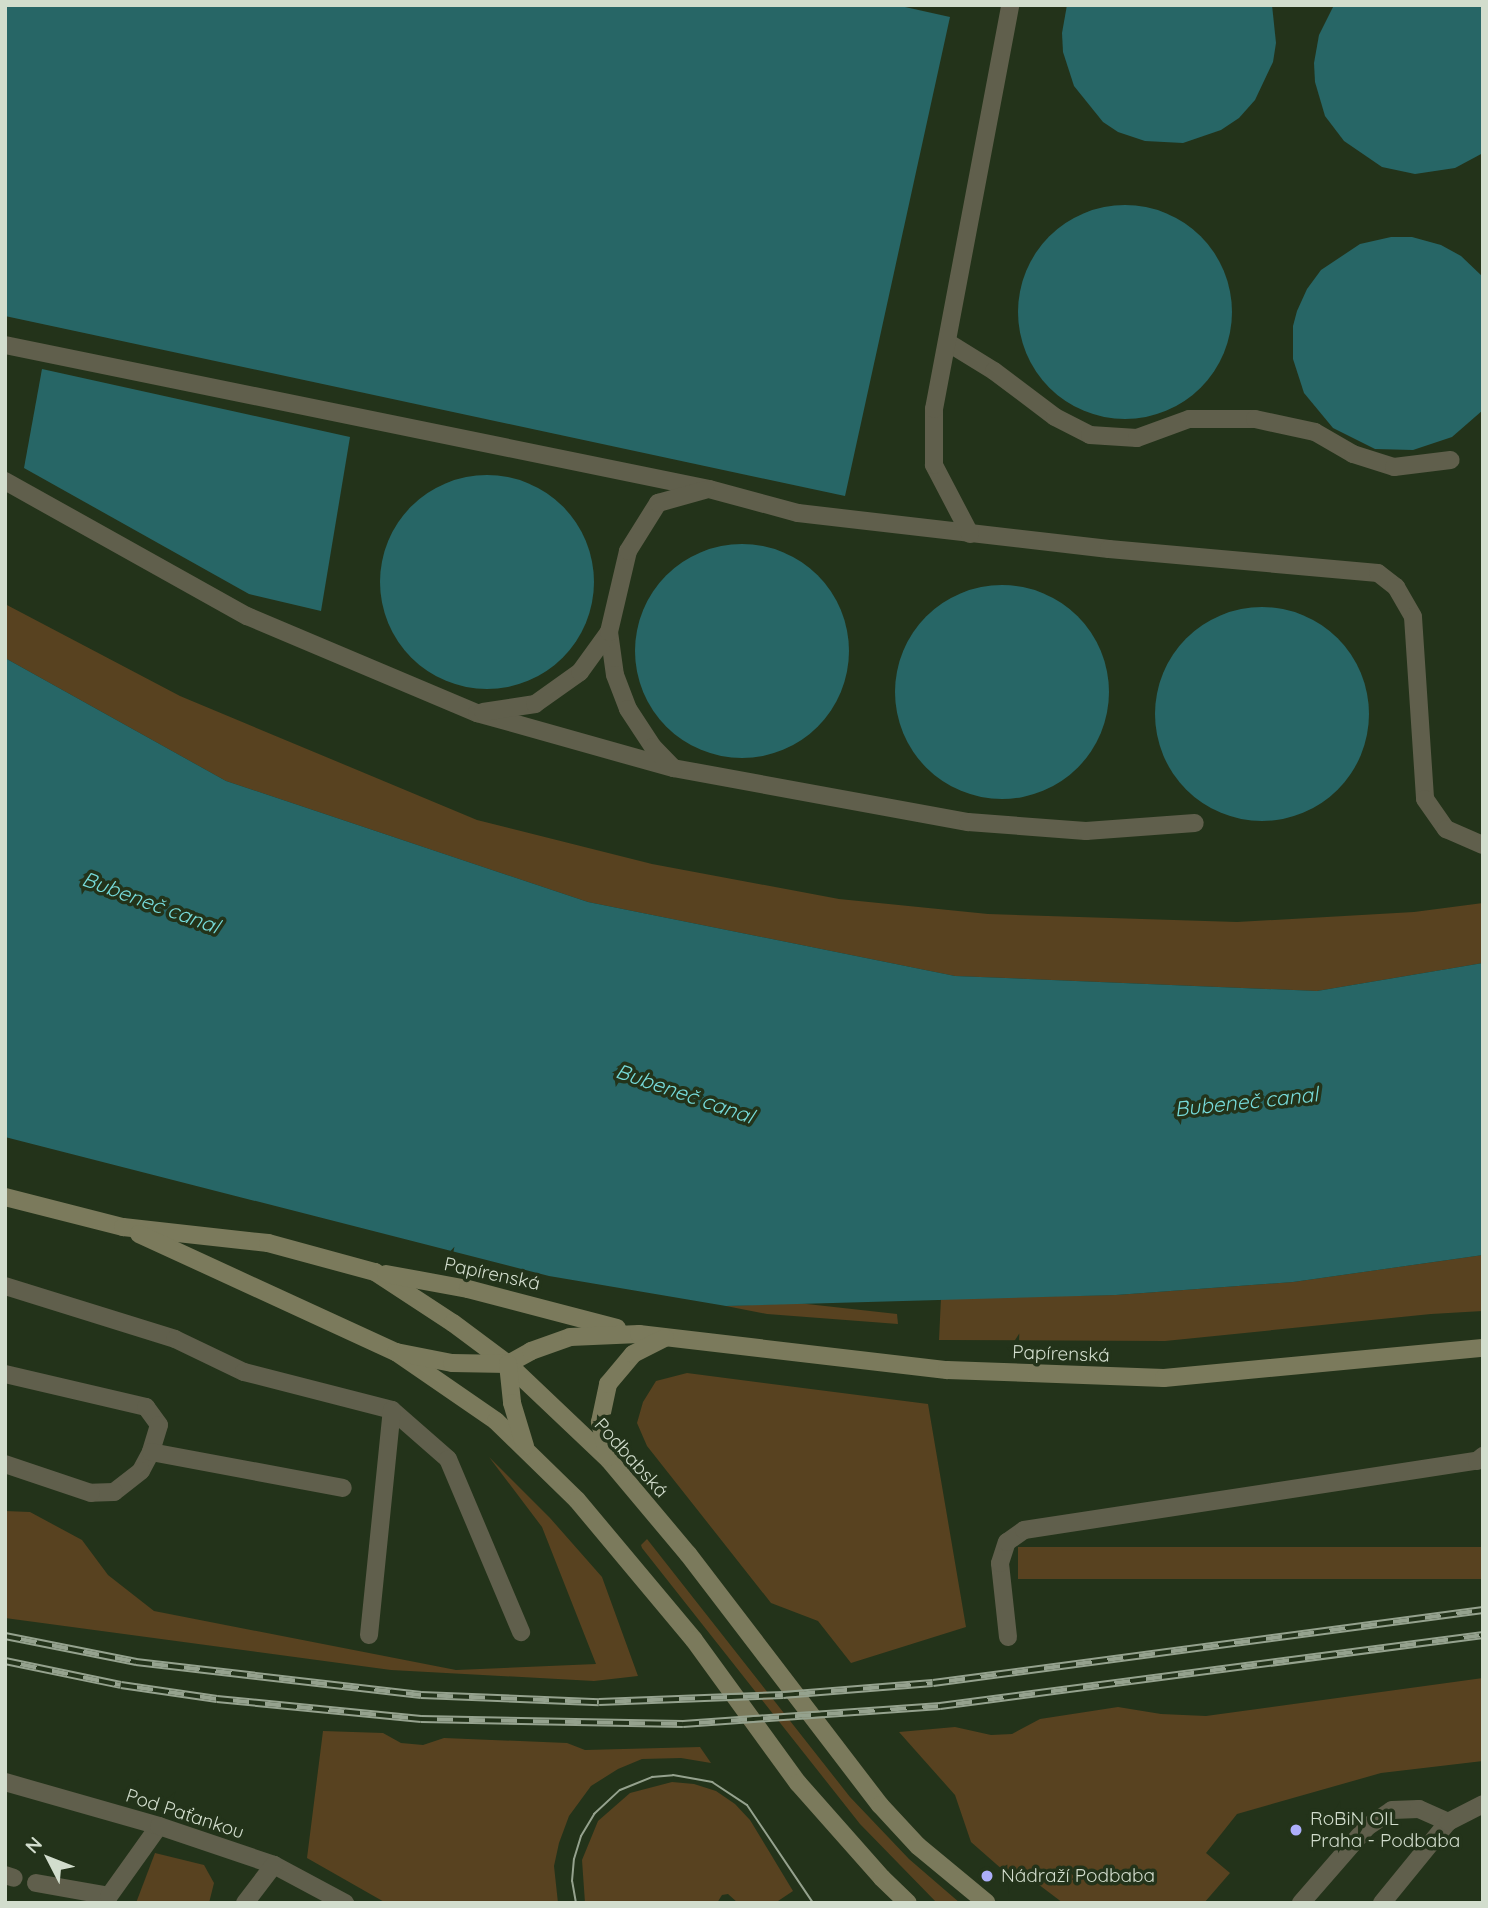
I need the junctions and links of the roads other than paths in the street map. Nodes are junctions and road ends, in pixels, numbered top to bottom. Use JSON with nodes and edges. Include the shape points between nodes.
{"nodes":[{"id":1,"x":1010,"y":5,"type":"edge"},
{"id":2,"x":947,"y":342,"type":"junction"},
{"id":3,"x":5,"y":345,"type":"edge"},
{"id":4,"x":1451,"y":460,"type":"dead end"},
{"id":5,"x":5,"y":481,"type":"edge"},
{"id":6,"x":709,"y":489,"type":"junction"},
{"id":7,"x":970,"y":534,"type":"junction"},
{"id":8,"x":609,"y":632,"type":"junction"},
{"id":9,"x":477,"y":713,"type":"junction"},
{"id":10,"x":673,"y":768,"type":"junction"},
{"id":11,"x":1195,"y":823,"type":"dead end"},
{"id":12,"x":1483,"y":845,"type":"edge"},
{"id":13,"x":5,"y":1197,"type":"edge"},
{"id":14,"x":123,"y":1227,"type":"junction"},
{"id":15,"x":375,"y":1272,"type":"junction"},
{"id":16,"x":5,"y":1286,"type":"edge"},
{"id":17,"x":639,"y":1334,"type":"junction"},
{"id":18,"x":668,"y":1337,"type":"junction"},
{"id":19,"x":1483,"y":1348,"type":"edge"},
{"id":20,"x":396,"y":1352,"type":"junction"},
{"id":21,"x":508,"y":1364,"type":"junction"},
{"id":22,"x":5,"y":1374,"type":"edge"},
{"id":23,"x":391,"y":1410,"type":"junction"},
{"id":24,"x":526,"y":1448,"type":"junction"},
{"id":25,"x":151,"y":1452,"type":"junction"},
{"id":26,"x":1483,"y":1456,"type":"edge"},
{"id":27,"x":609,"y":1460,"type":"junction"},
{"id":28,"x":5,"y":1464,"type":"edge"},
{"id":29,"x":343,"y":1488,"type":"dead end"},
{"id":30,"x":521,"y":1632,"type":"dead end"},
{"id":31,"x":369,"y":1634,"type":"dead end"},
{"id":32,"x":1008,"y":1637,"type":"dead end"},
{"id":33,"x":5,"y":1782,"type":"edge"},
{"id":34,"x":1483,"y":1804,"type":"edge"},
{"id":35,"x":1448,"y":1822,"type":"junction"},
{"id":36,"x":159,"y":1826,"type":"junction"},
{"id":37,"x":274,"y":1866,"type":"junction"},
{"id":38,"x":36,"y":1883,"type":"dead end"},
{"id":39,"x":245,"y":1903,"type":"edge"},
{"id":40,"x":345,"y":1903,"type":"edge"},
{"id":41,"x":908,"y":1903,"type":"edge"},
{"id":42,"x":987,"y":1903,"type":"edge"},
{"id":43,"x":1301,"y":1903,"type":"edge"},
{"id":44,"x":1382,"y":1903,"type":"edge"}],
"edges":[{"from":1,"to":2,"type":"street"},
{"from":2,"to":4,"type":"street","via":[[1055,417],[1090,435],[1137,438],[1189,419],[1255,419],[1315,432],[1353,454],[1394,467]]},
{"from":2,"to":7,"type":"street","via":[[934,409],[934,465]]},
{"from":3,"to":6,"type":"street"},
{"from":5,"to":9,"type":"street","via":[[247,615]]},
{"from":6,"to":7,"type":"street","via":[[798,513]]},
{"from":6,"to":8,"type":"street","via":[[658,503],[628,551]]},
{"from":7,"to":12,"type":"street","via":[[1378,573],[1396,587],[1413,617],[1425,799],[1446,830]]},
{"from":8,"to":9,"type":"street","via":[[580,673],[535,705]]},
{"from":8,"to":10,"type":"street","via":[[615,675],[628,709]]},
{"from":9,"to":10,"type":"street"},
{"from":10,"to":11,"type":"street","via":[[968,822],[1086,831]]},
{"from":13,"to":14,"type":"main road","name":"Podbabská"},
{"from":14,"to":15,"type":"main road","name":"Podbabská","via":[[268,1243]]},
{"from":14,"to":20,"type":"main road","name":"Podbabská"},
{"from":15,"to":17,"type":"main road","name":"Papírenská","via":[[468,1289]]},
{"from":15,"to":21,"type":"main road","name":"Podbabská"},
{"from":16,"to":23,"type":"street","via":[[175,1339],[244,1372]]},
{"from":17,"to":18,"type":"main road","name":"Papírenská"},
{"from":17,"to":21,"type":"main road","name":"Papírenská","via":[[570,1337],[531,1350]]},
{"from":18,"to":19,"type":"main road","name":"Papírenská","via":[[934,1369],[1164,1378]]},
{"from":18,"to":27,"type":"main road","via":[[633,1354],[608,1384],[600,1422]]},
{"from":20,"to":21,"type":"main road","name":"Papírenská","via":[[452,1363]]},
{"from":20,"to":24,"type":"main road","name":"Podbabská","via":[[464,1396]]},
{"from":21,"to":24,"type":"main road","via":[[512,1403]]},
{"from":21,"to":27,"type":"main road","name":"Podbabská"},
{"from":22,"to":25,"type":"street","via":[[146,1407],[159,1425]]},
{"from":23,"to":30,"type":"street","via":[[448,1459]]},
{"from":23,"to":31,"type":"street"},
{"from":24,"to":41,"type":"main road","name":"Podbabská","via":[[577,1500],[694,1640],[798,1783]]},
{"from":25,"to":28,"type":"street","via":[[141,1471],[114,1492],[91,1493]]},
{"from":25,"to":29,"type":"street"},
{"from":26,"to":32,"type":"street","via":[[1477,1461],[1024,1530],[1007,1542],[1000,1563]]},
{"from":27,"to":42,"type":"main road","name":"Podbabská","via":[[688,1554],[880,1805],[918,1846]]},
{"from":33,"to":36,"type":"street","name":"Pod Paťankou"},
{"from":34,"to":35,"type":"street"},
{"from":35,"to":43,"type":"street","via":[[1419,1809],[1392,1810],[1367,1827]]},
{"from":35,"to":44,"type":"street"},
{"from":36,"to":37,"type":"street","name":"Pod Paťankou"},
{"from":36,"to":38,"type":"street","via":[[109,1896]]},
{"from":37,"to":39,"type":"street"},
{"from":37,"to":40,"type":"street","name":"Pod Paťankou"}]}
